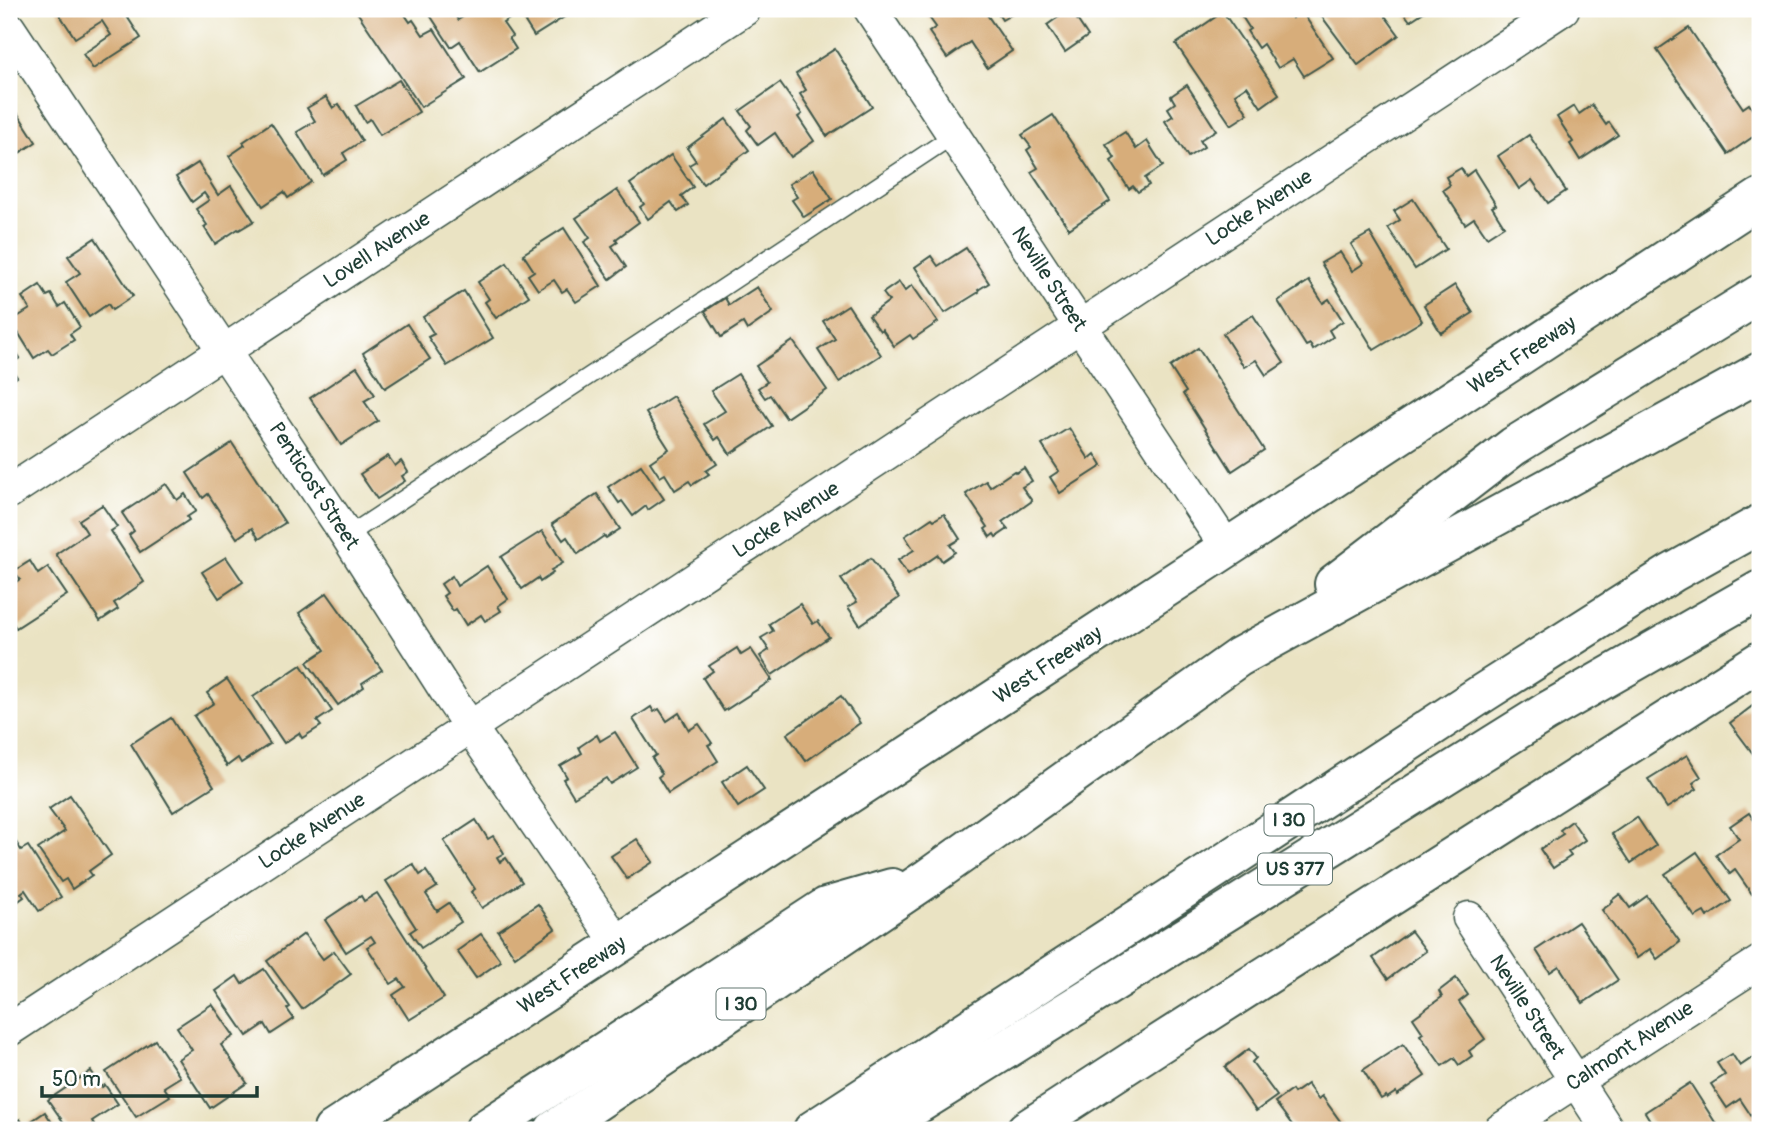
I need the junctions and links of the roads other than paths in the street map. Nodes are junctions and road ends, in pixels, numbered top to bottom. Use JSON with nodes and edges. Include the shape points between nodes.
{"nodes":[{"id":1,"x":745,"y":9,"type":"edge"},
{"id":2,"x":870,"y":9,"type":"edge"},
{"id":3,"x":1563,"y":9,"type":"edge"},
{"id":4,"x":9,"y":28,"type":"edge"},
{"id":5,"x":954,"y":135,"type":"junction"},
{"id":6,"x":1760,"y":198,"type":"edge"},
{"id":7,"x":1760,"y":294,"type":"edge"},
{"id":8,"x":1080,"y":326,"type":"junction"},
{"id":9,"x":224,"y":351,"type":"junction"},
{"id":10,"x":1760,"y":372,"type":"edge"},
{"id":11,"x":9,"y":492,"type":"edge"},
{"id":12,"x":1760,"y":524,"type":"edge"},
{"id":13,"x":347,"y":536,"type":"junction"},
{"id":14,"x":1227,"y":548,"type":"junction"},
{"id":15,"x":1760,"y":590,"type":"edge"},
{"id":16,"x":1239,"y":657,"type":"junction"},
{"id":17,"x":1760,"y":662,"type":"edge"},
{"id":18,"x":470,"y":727,"type":"junction"},
{"id":19,"x":928,"y":878,"type":"junction"},
{"id":20,"x":1469,"y":918,"type":"dead end"},
{"id":21,"x":619,"y":944,"type":"junction"},
{"id":22,"x":1760,"y":962,"type":"edge"},
{"id":23,"x":9,"y":1030,"type":"edge"},
{"id":24,"x":1576,"y":1081,"type":"junction"},
{"id":25,"x":818,"y":1127,"type":"edge"},
{"id":26,"x":333,"y":1130,"type":"edge"},
{"id":27,"x":484,"y":1130,"type":"edge"},
{"id":28,"x":554,"y":1130,"type":"edge"},
{"id":29,"x":1026,"y":1130,"type":"edge"},
{"id":30,"x":1500,"y":1130,"type":"edge"},
{"id":31,"x":1608,"y":1130,"type":"edge"}],
"edges":[{"from":1,"to":9,"type":"street","name":"Lovell Avenue"},
{"from":2,"to":5,"type":"street","name":"Neville Street"},
{"from":3,"to":8,"type":"street","name":"Locke Avenue"},
{"from":4,"to":9,"type":"street","name":"Penticost Street"},
{"from":5,"to":8,"type":"street","name":"Neville Street"},
{"from":5,"to":13,"type":"lane"},
{"from":6,"to":14,"type":"main road","name":"West Freeway"},
{"from":7,"to":16,"type":"main road","via":[[1514,446]]},
{"from":8,"to":14,"type":"street","name":"Neville Street"},
{"from":8,"to":18,"type":"street","name":"Locke Avenue"},
{"from":9,"to":11,"type":"street","name":"Lovell Avenue"},
{"from":9,"to":13,"type":"street","name":"Penticost Street"},
{"from":10,"to":16,"type":"main road","number":"I 30"},
{"from":12,"to":25,"type":"main road","number":"I 30","via":[[1672,573],[1494,685]]},
{"from":13,"to":18,"type":"street","name":"Penticost Street"},
{"from":14,"to":21,"type":"main road","name":"West Freeway"},
{"from":15,"to":25,"type":"main road","number":"US 377","via":[[1546,712],[912,1108]]},
{"from":16,"to":19,"type":"main road","number":"I 30"},
{"from":17,"to":29,"type":"main road"},
{"from":18,"to":21,"type":"street","name":"Penticost Street"},
{"from":18,"to":23,"type":"street","name":"Locke Avenue"},
{"from":19,"to":27,"type":"main road","via":[[826,907]]},
{"from":19,"to":28,"type":"main road","number":"I 30"},
{"from":20,"to":24,"type":"street","name":"Neville Street"},
{"from":21,"to":26,"type":"main road","name":"West Freeway"},
{"from":22,"to":24,"type":"street","name":"Calmont Avenue"},
{"from":24,"to":30,"type":"street","name":"Calmont Avenue"},
{"from":24,"to":31,"type":"street","name":"Neville Street"}]}
